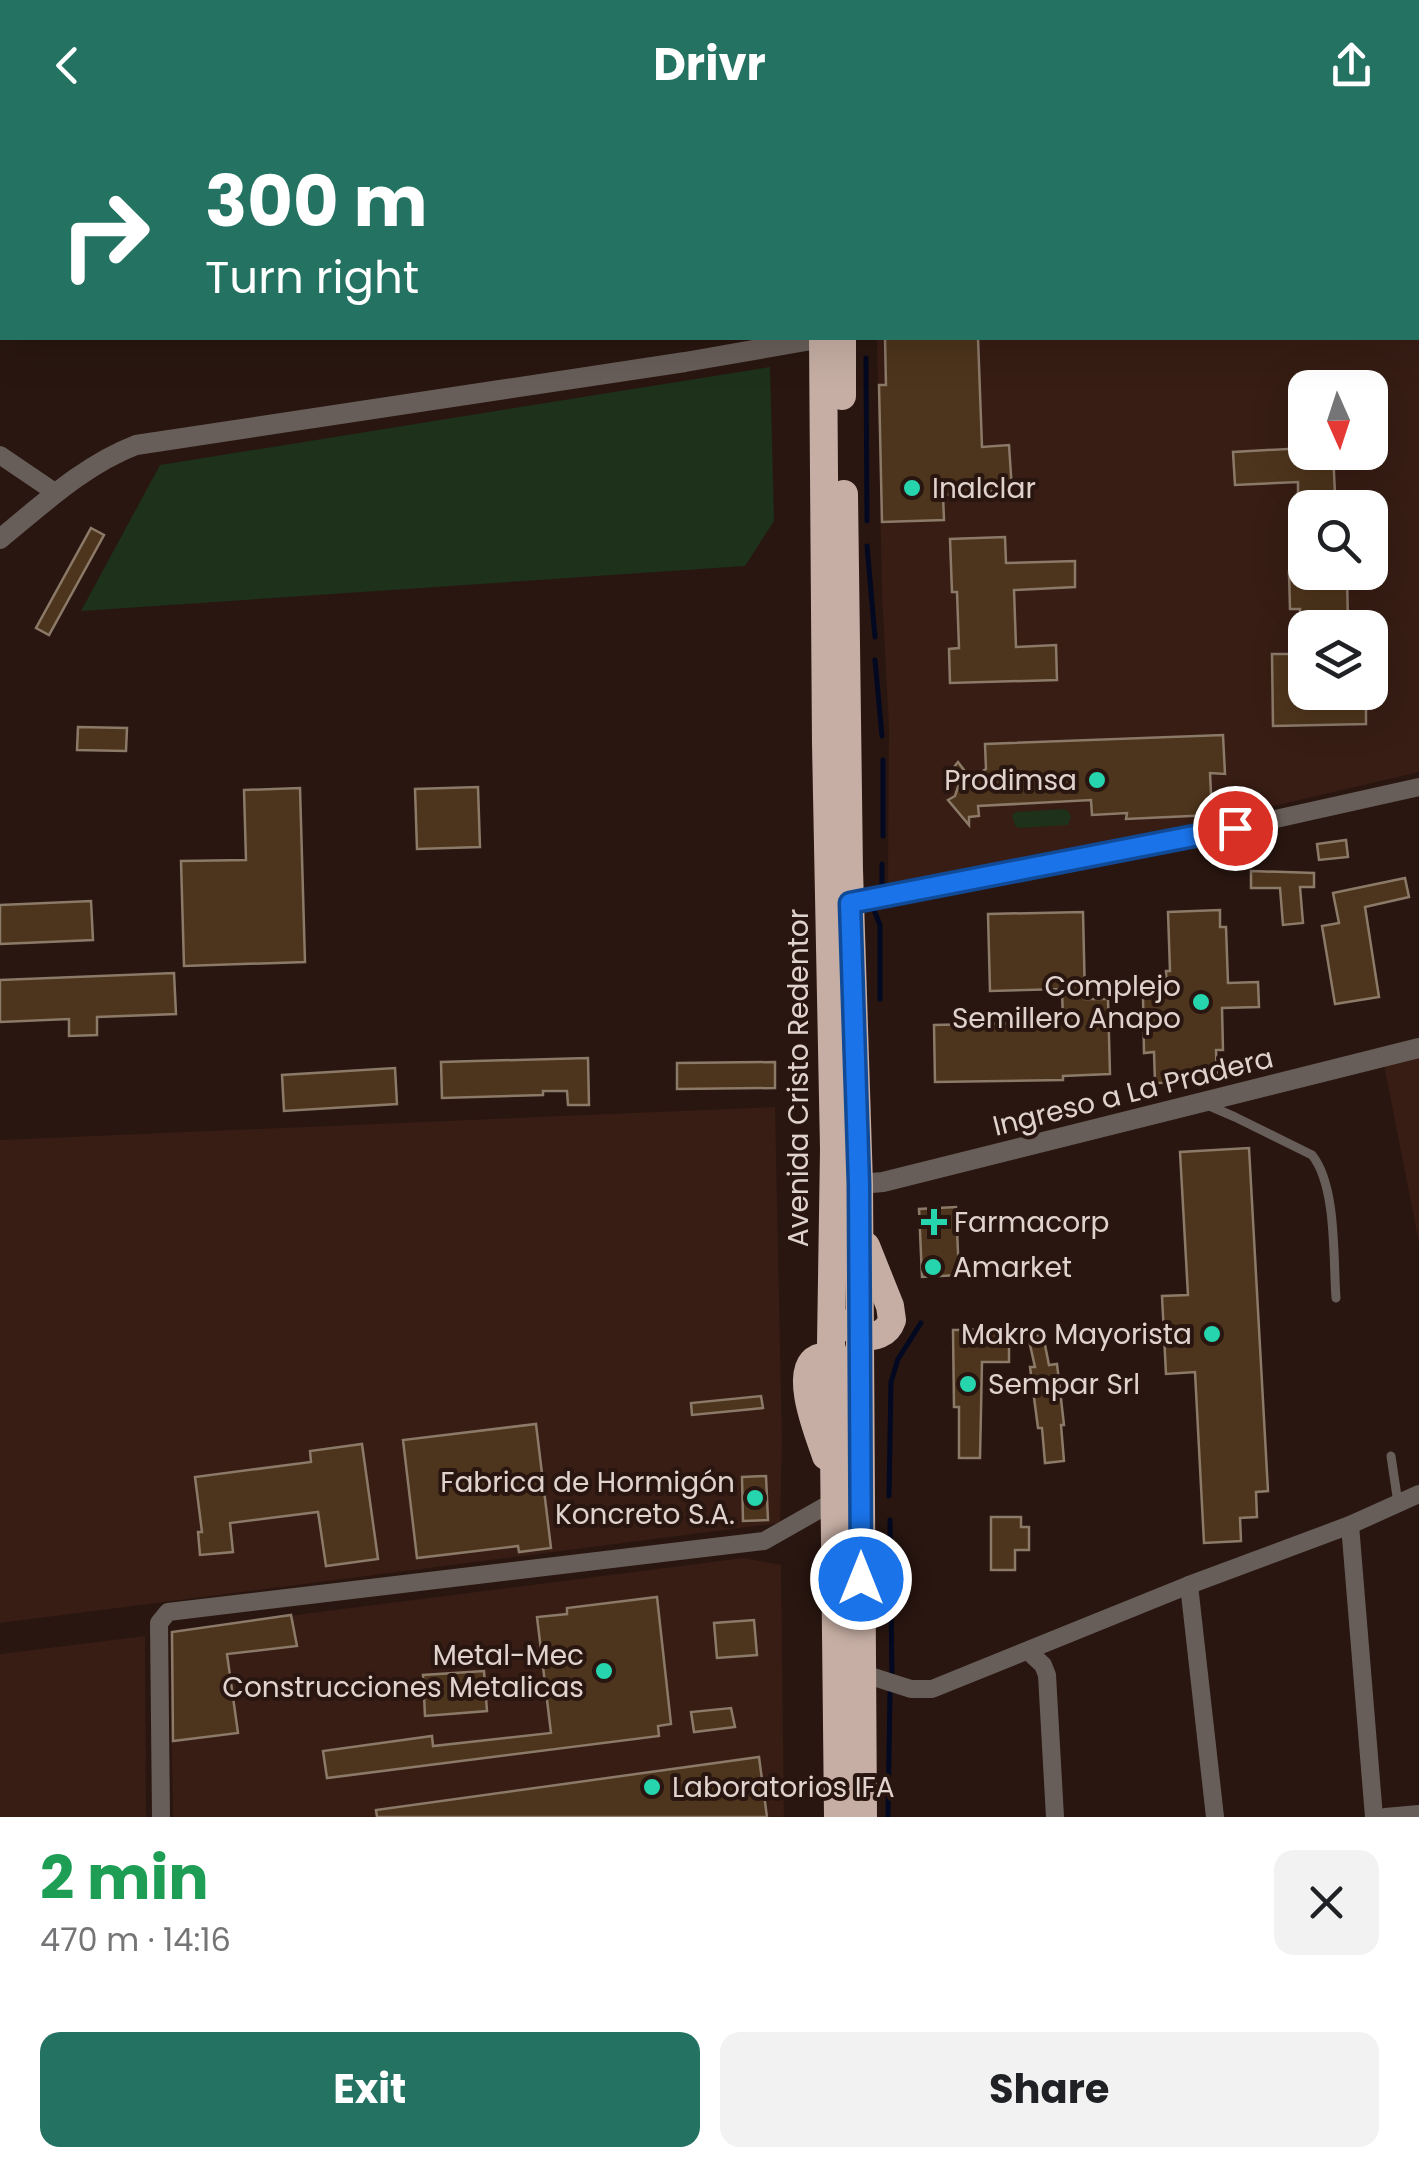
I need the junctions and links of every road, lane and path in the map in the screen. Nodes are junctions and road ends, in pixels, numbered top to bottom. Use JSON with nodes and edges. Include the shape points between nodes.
{"nodes":[{"id":1,"x":812,"y":340,"type":"edge"},
{"id":2,"x":823,"y":340,"type":"edge"},
{"id":3,"x":842,"y":340,"type":"edge"},
{"id":4,"x":0,"y":455,"type":"edge"},
{"id":5,"x":56,"y":493,"type":"junction"},
{"id":6,"x":0,"y":539,"type":"edge"},
{"id":7,"x":1419,"y":787,"type":"edge"},
{"id":8,"x":850,"y":903,"type":"junction"},
{"id":9,"x":1419,"y":1048,"type":"edge"},
{"id":10,"x":1202,"y":1104,"type":"junction"},
{"id":11,"x":834,"y":1149,"type":"junction"},
{"id":12,"x":859,"y":1184,"type":"junction"},
{"id":13,"x":1336,"y":1298,"type":"dead end"},
{"id":14,"x":860,"y":1337,"type":"junction"},
{"id":15,"x":834,"y":1357,"type":"junction"},
{"id":16,"x":1391,"y":1456,"type":"dead end"},
{"id":17,"x":1419,"y":1494,"type":"edge"},
{"id":18,"x":844,"y":1497,"type":"junction"},
{"id":19,"x":1398,"y":1503,"type":"junction"},
{"id":20,"x":1350,"y":1525,"type":"junction"},
{"id":21,"x":1189,"y":1585,"type":"junction"},
{"id":22,"x":1028,"y":1651,"type":"junction"},
{"id":23,"x":862,"y":1674,"type":"junction"},
{"id":24,"x":1419,"y":1814,"type":"edge"},
{"id":25,"x":161,"y":1817,"type":"edge"},
{"id":26,"x":838,"y":1817,"type":"edge"},
{"id":27,"x":863,"y":1817,"type":"edge"},
{"id":28,"x":1055,"y":1817,"type":"edge"},
{"id":29,"x":1214,"y":1817,"type":"edge"},
{"id":30,"x":1374,"y":1817,"type":"edge"},
{"id":31,"x":1386,"y":1817,"type":"edge"}],
"edges":[{"from":1,"to":5,"type":"street","via":[[136,445]]},
{"from":2,"to":11,"type":"highway","name":"Avenida Cristo Redentor"},
{"from":3,"to":8,"type":"highway","name":"Avenida Cristo Redentor"},
{"from":4,"to":5,"type":"street"},
{"from":5,"to":6,"type":"street"},
{"from":7,"to":8,"type":"street"},
{"from":8,"to":12,"type":"highway","name":"Avenida Cristo Redentor"},
{"from":9,"to":10,"type":"street","name":"Ingreso a La Pradera"},
{"from":10,"to":12,"type":"street","name":"Ingreso a La Pradera"},
{"from":10,"to":13,"type":"lane","via":[[1312,1155],[1321,1166]]},
{"from":11,"to":14,"type":"highway","via":[[846,1312]]},
{"from":11,"to":15,"type":"highway","name":"Avenida Cristo Redentor"},
{"from":12,"to":14,"type":"highway","name":"Avenida Cristo Redentor","via":[[859,1220],[892,1315],[884,1332]]},
{"from":14,"to":18,"type":"highway"},
{"from":15,"to":18,"type":"highway","name":"Avenida Cristo Redentor","via":[[849,1366],[852,1452]]},
{"from":15,"to":18,"type":"highway","via":[[811,1363],[806,1386]]},
{"from":16,"to":19,"type":"lane"},
{"from":17,"to":19,"type":"street"},
{"from":18,"to":23,"type":"highway"},
{"from":18,"to":25,"type":"street","via":[[764,1542],[168,1612],[160,1623]]},
{"from":18,"to":26,"type":"highway"},
{"from":19,"to":20,"type":"street"},
{"from":20,"to":21,"type":"street"},
{"from":20,"to":30,"type":"street"},
{"from":21,"to":22,"type":"street"},
{"from":21,"to":29,"type":"street"},
{"from":22,"to":23,"type":"street","via":[[932,1689]]},
{"from":22,"to":28,"type":"street","via":[[1047,1675]]},
{"from":23,"to":27,"type":"highway"},
{"from":24,"to":31,"type":"street"}]}
